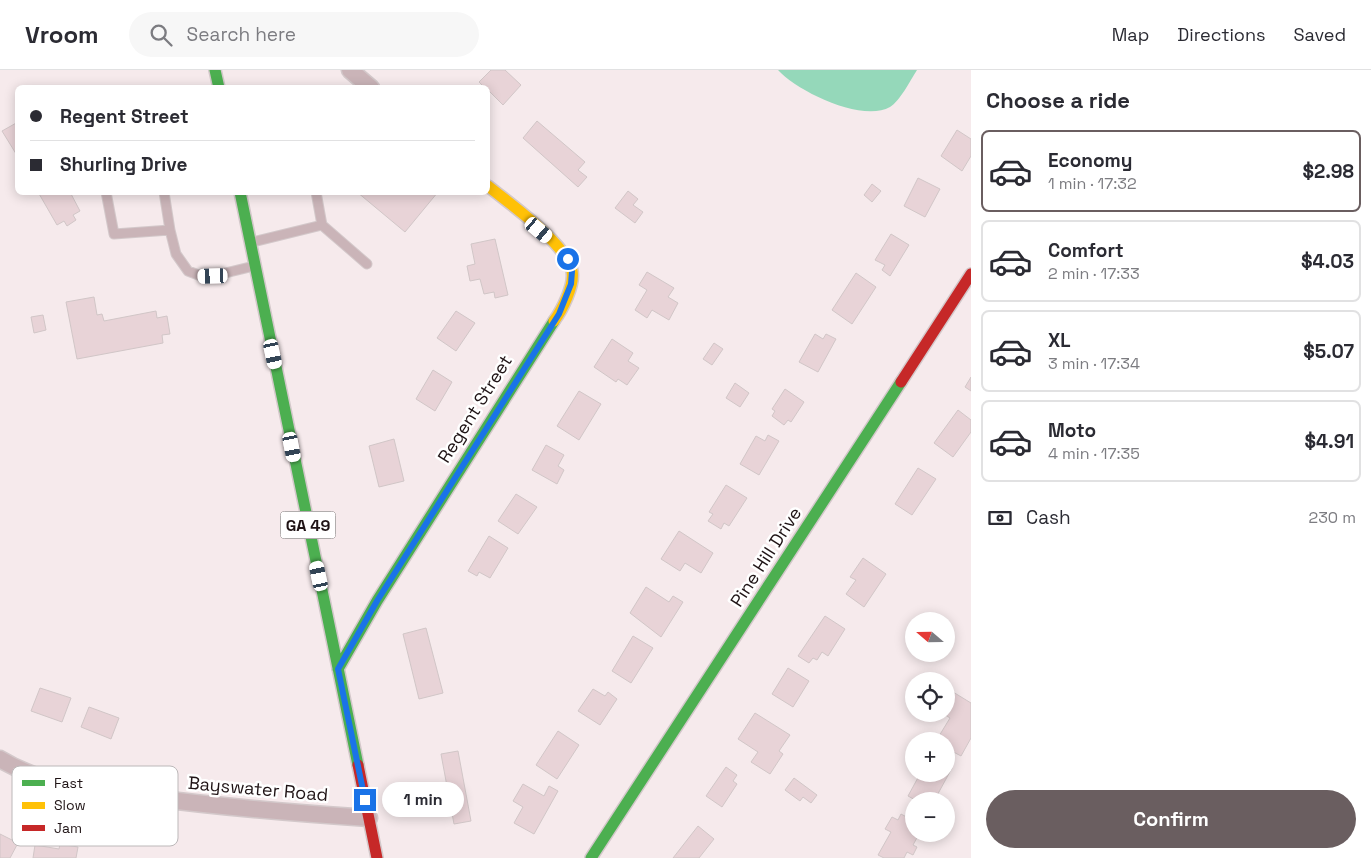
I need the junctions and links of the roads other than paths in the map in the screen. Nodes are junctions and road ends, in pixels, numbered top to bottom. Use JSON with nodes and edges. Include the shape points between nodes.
{"nodes":[{"id":1,"x":215,"y":70,"type":"edge"},
{"id":2,"x":350,"y":70,"type":"edge"},
{"id":3,"x":218,"y":85,"type":"edge"},
{"id":4,"x":367,"y":85,"type":"edge"},
{"id":5,"x":490,"y":188,"type":"edge"},
{"id":6,"x":107,"y":195,"type":"edge"},
{"id":7,"x":164,"y":195,"type":"edge"},
{"id":8,"x":241,"y":195,"type":"edge"},
{"id":9,"x":317,"y":195,"type":"edge"},
{"id":10,"x":322,"y":225,"type":"junction"},
{"id":11,"x":170,"y":230,"type":"junction"},
{"id":12,"x":250,"y":243,"type":"junction"},
{"id":13,"x":367,"y":264,"type":"dead end"},
{"id":14,"x":255,"y":266,"type":"junction"},
{"id":15,"x":971,"y":274,"type":"edge"},
{"id":16,"x":338,"y":669,"type":"junction"},
{"id":17,"x":0,"y":759,"type":"edge"},
{"id":18,"x":14,"y":766,"type":"edge"},
{"id":19,"x":178,"y":801,"type":"edge"},
{"id":20,"x":368,"y":818,"type":"junction"},
{"id":21,"x":377,"y":858,"type":"edge"},
{"id":22,"x":591,"y":858,"type":"edge"}],
"edges":[{"from":1,"to":3,"type":"street"},
{"from":2,"to":4,"type":"street"},
{"from":5,"to":16,"type":"street","name":"Regent Street","via":[[568,259],[572,271],[571,284],[559,314],[387,585]]},
{"from":6,"to":11,"type":"lane","via":[[114,234]]},
{"from":7,"to":11,"type":"lane"},
{"from":8,"to":12,"type":"street","number":"GA 49"},
{"from":9,"to":10,"type":"lane"},
{"from":10,"to":12,"type":"lane"},
{"from":10,"to":13,"type":"lane"},
{"from":11,"to":14,"type":"lane","via":[[176,254],[188,271],[213,276]]},
{"from":12,"to":14,"type":"street","number":"GA 49"},
{"from":14,"to":16,"type":"street","number":"GA 49"},
{"from":15,"to":22,"type":"street","name":"Pine Hill Drive"},
{"from":16,"to":20,"type":"street","number":"GA 49"},
{"from":17,"to":18,"type":"street","name":"Bayswater Road"},
{"from":19,"to":20,"type":"street","name":"Bayswater Road"},
{"from":20,"to":21,"type":"street","number":"GA 49"}]}
